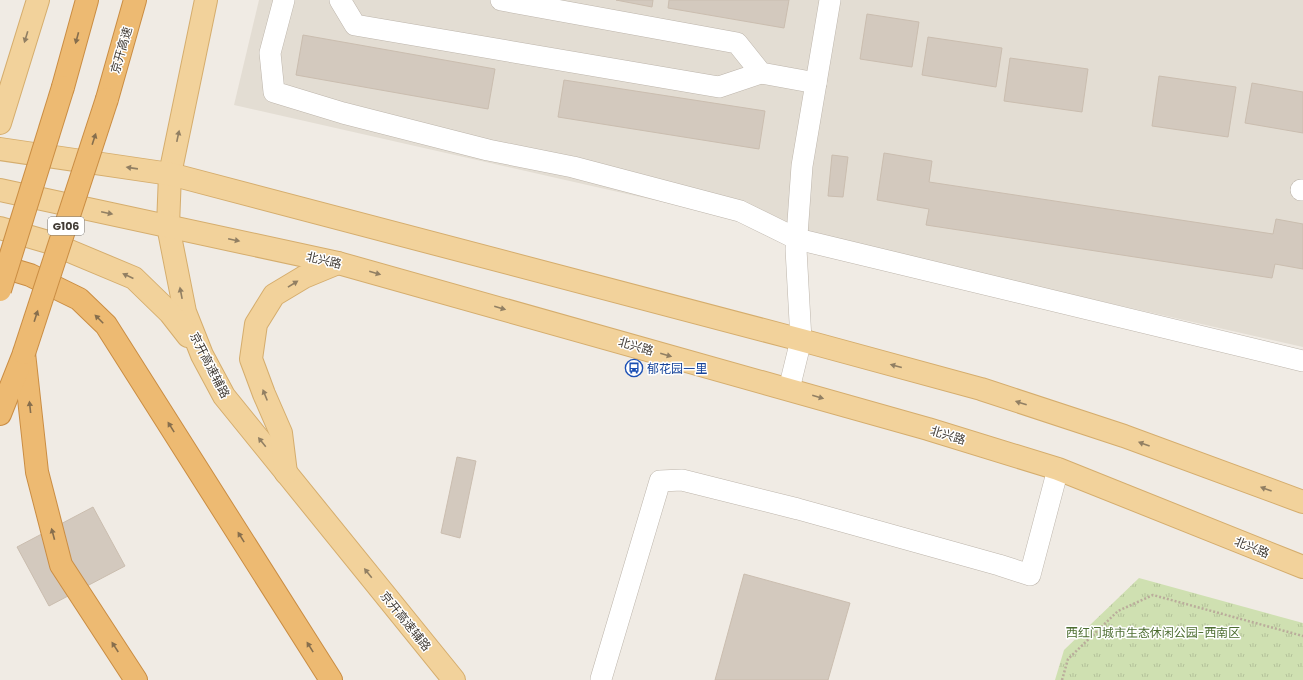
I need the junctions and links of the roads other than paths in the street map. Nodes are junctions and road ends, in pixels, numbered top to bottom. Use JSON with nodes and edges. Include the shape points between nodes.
{"nodes":[{"id":1,"x":38,"y":0,"type":"edge"},
{"id":2,"x":87,"y":0,"type":"edge"},
{"id":3,"x":135,"y":0,"type":"edge"},
{"id":4,"x":206,"y":0,"type":"edge"},
{"id":5,"x":284,"y":0,"type":"edge"},
{"id":6,"x":340,"y":0,"type":"edge"},
{"id":7,"x":501,"y":0,"type":"edge"},
{"id":8,"x":830,"y":0,"type":"edge"},
{"id":9,"x":761,"y":73,"type":"junction"},
{"id":10,"x":816,"y":83,"type":"junction"},
{"id":11,"x":0,"y":123,"type":"edge"},
{"id":12,"x":0,"y":149,"type":"edge"},
{"id":13,"x":170,"y":174,"type":"junction"},
{"id":14,"x":0,"y":190,"type":"edge"},
{"id":15,"x":168,"y":226,"type":"junction"},
{"id":16,"x":0,"y":228,"type":"edge"},
{"id":17,"x":797,"y":239,"type":"junction"},
{"id":18,"x":338,"y":263,"type":"junction"},
{"id":19,"x":0,"y":266,"type":"edge"},
{"id":20,"x":0,"y":290,"type":"edge"},
{"id":21,"x":801,"y":340,"type":"junction"},
{"id":22,"x":24,"y":353,"type":"junction"},
{"id":23,"x":202,"y":354,"type":"junction"},
{"id":24,"x":1303,"y":361,"type":"edge"},
{"id":25,"x":789,"y":389,"type":"junction"},
{"id":26,"x":0,"y":414,"type":"edge"},
{"id":27,"x":1058,"y":470,"type":"junction"},
{"id":28,"x":286,"y":473,"type":"junction"},
{"id":29,"x":1303,"y":502,"type":"edge"},
{"id":30,"x":1303,"y":567,"type":"edge"},
{"id":31,"x":601,"y":679,"type":"dead end"},
{"id":32,"x":136,"y":680,"type":"edge"},
{"id":33,"x":331,"y":680,"type":"edge"},
{"id":34,"x":454,"y":680,"type":"edge"}],
"edges":[{"from":1,"to":11,"type":"main road","one_way":true},
{"from":2,"to":20,"type":"highway","one_way":true,"bridge":true,"via":[[63,87]]},
{"from":22,"to":3,"type":"highway","name":"京开高速","number":"G106","one_way":true,"bridge":true,"via":[[107,99]]},
{"from":13,"to":4,"type":"main road","name":"京开高速辅路","one_way":true},
{"from":5,"to":17,"type":"street","via":[[270,53],[274,92],[343,113],[740,211]]},
{"from":6,"to":9,"type":"street","via":[[355,25],[719,87]]},
{"from":7,"to":9,"type":"street","via":[[737,43]]},
{"from":8,"to":10,"type":"street"},
{"from":9,"to":10,"type":"street"},
{"from":10,"to":17,"type":"street","via":[[802,166]]},
{"from":13,"to":12,"type":"main road","one_way":true},
{"from":13,"to":15,"type":"main road","name":"京开高速辅路"},
{"from":13,"to":21,"type":"main road"},
{"from":14,"to":15,"type":"main road","name":"北兴路","one_way":true},
{"from":15,"to":18,"type":"main road","name":"北兴路","one_way":true},
{"from":23,"to":15,"type":"main road","name":"京开高速辅路","one_way":true,"via":[[185,312]]},
{"from":23,"to":16,"type":"main road","one_way":true,"via":[[170,313],[134,278],[48,242]]},
{"from":17,"to":21,"type":"street"},
{"from":17,"to":24,"type":"street"},
{"from":18,"to":25,"type":"main road","name":"北兴路","one_way":true},
{"from":28,"to":18,"type":"main road","one_way":true,"via":[[281,433],[252,359],[256,324],[274,295],[304,277]]},
{"from":33,"to":19,"type":"highway","one_way":true,"via":[[106,325],[79,299],[30,275]]},
{"from":21,"to":25,"type":"street"},
{"from":29,"to":21,"type":"main road","one_way":true,"via":[[1124,436],[981,389]]},
{"from":22,"to":26,"type":"highway","number":"G106"},
{"from":32,"to":22,"type":"highway","one_way":true,"via":[[61,565],[36,472]]},
{"from":28,"to":23,"type":"main road","name":"京开高速辅路","one_way":true,"via":[[224,396]]},
{"from":25,"to":27,"type":"main road","name":"北兴路","one_way":true},
{"from":27,"to":30,"type":"main road","name":"北兴路"},
{"from":27,"to":31,"type":"street","via":[[1030,575],[798,509],[682,480],[660,481]]},
{"from":34,"to":28,"type":"main road","name":"京开高速辅路","one_way":true}]}
